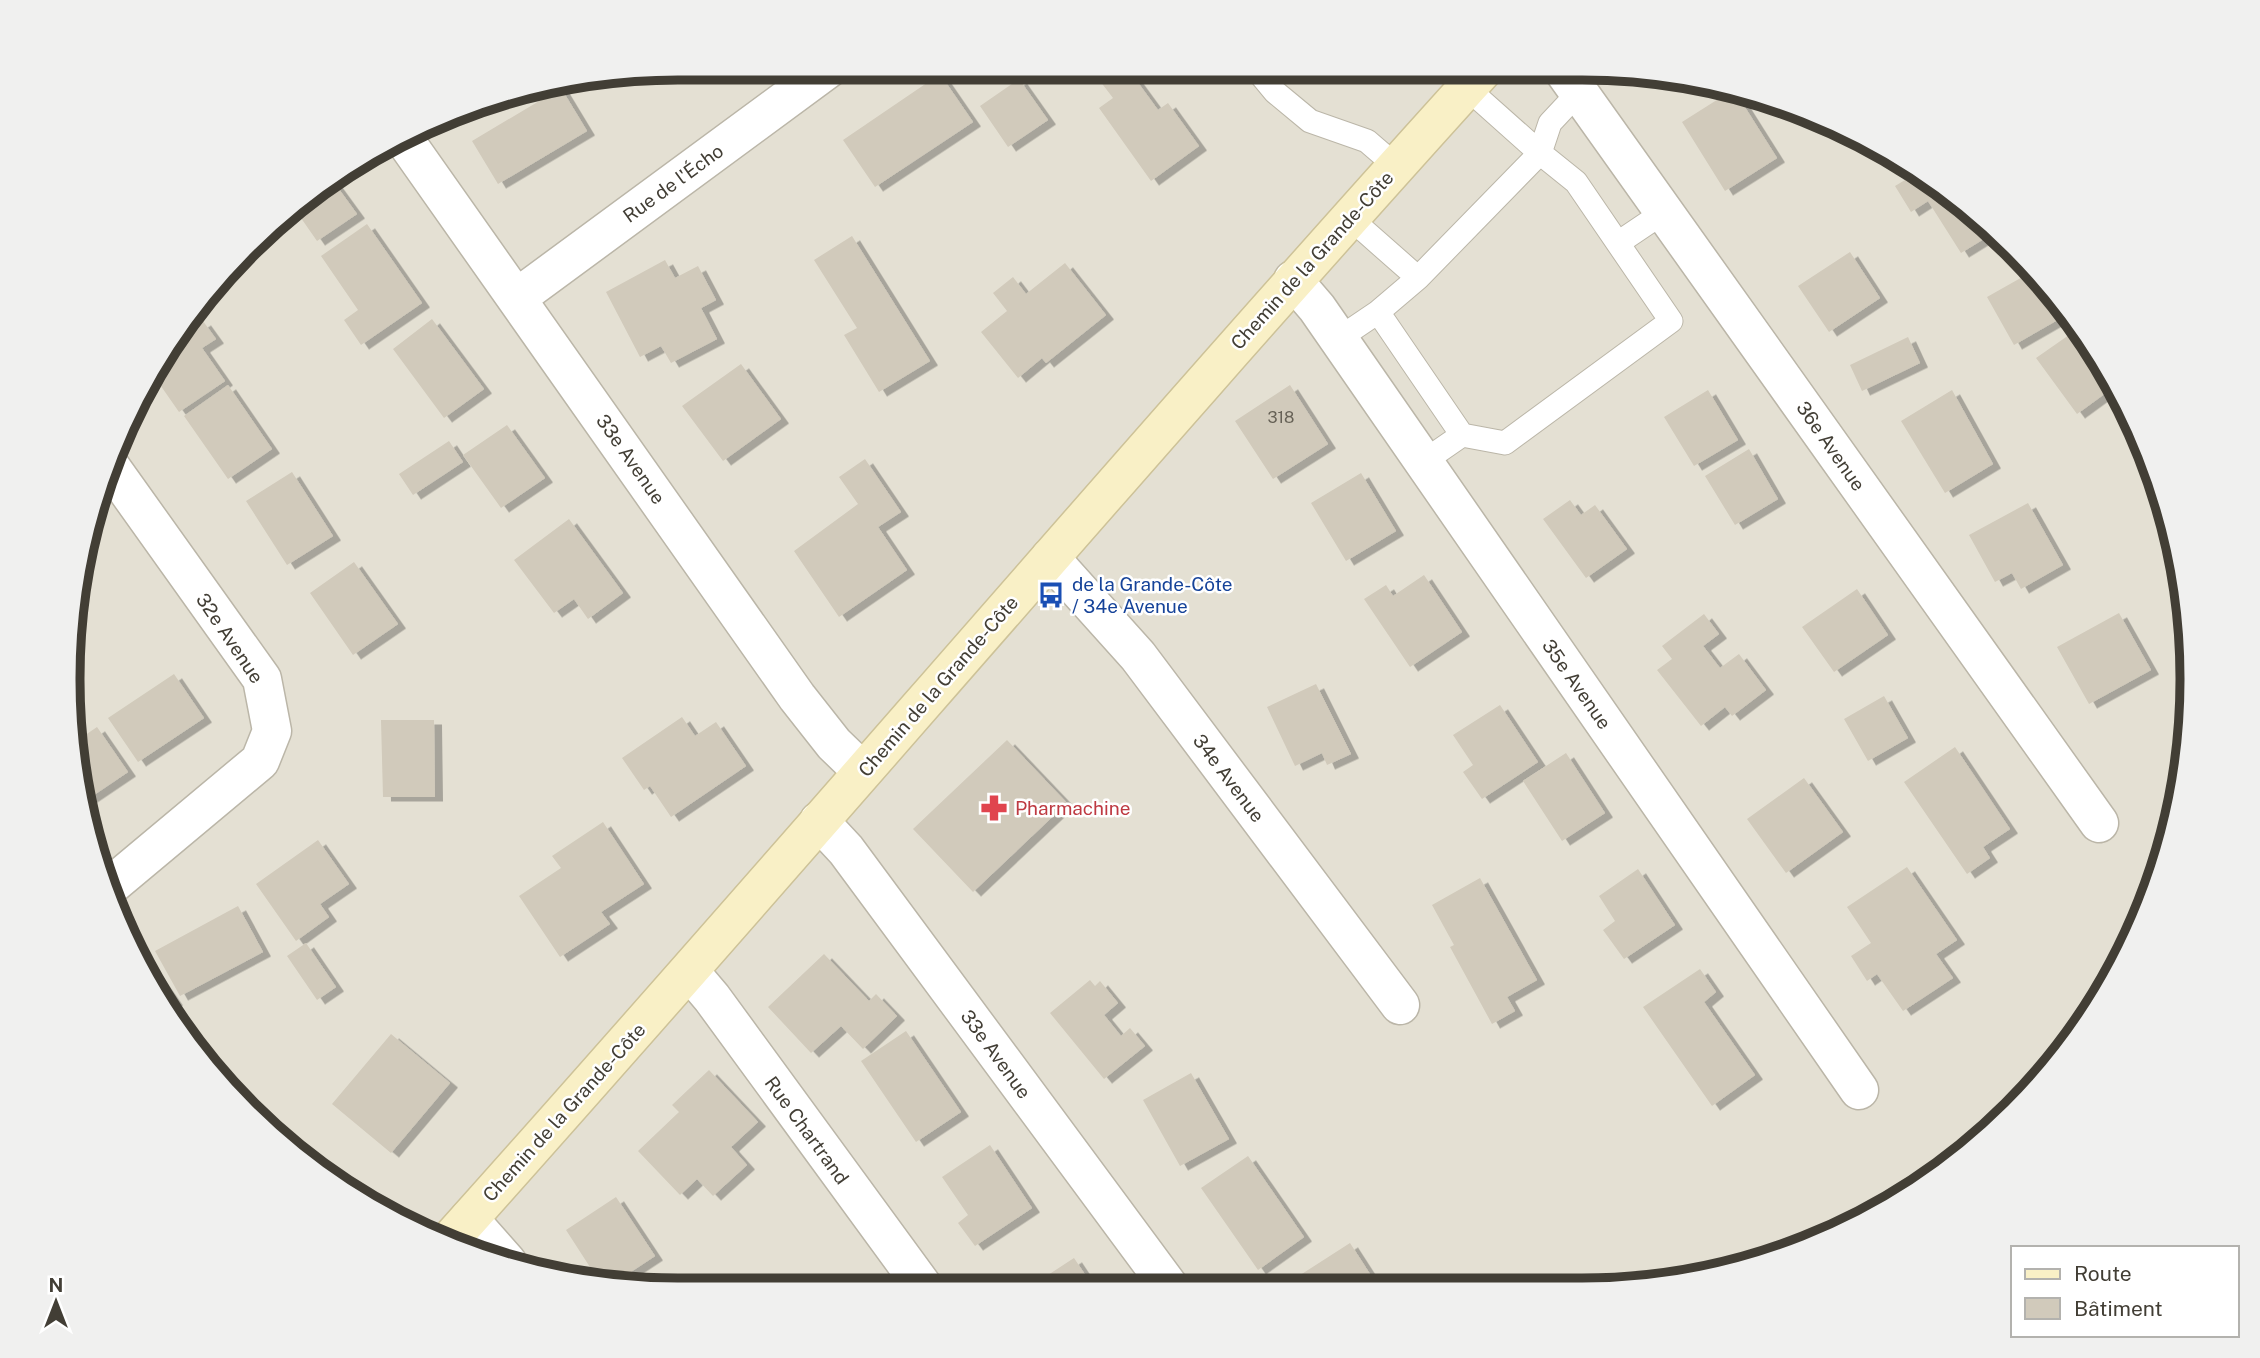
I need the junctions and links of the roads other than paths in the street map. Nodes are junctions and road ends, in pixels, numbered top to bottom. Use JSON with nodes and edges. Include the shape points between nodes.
{"nodes":[{"id":1,"x":813,"y":80,"type":"edge"},
{"id":2,"x":1265,"y":80,"type":"edge"},
{"id":3,"x":1474,"y":80,"type":"edge"},
{"id":4,"x":1476,"y":80,"type":"edge"},
{"id":5,"x":1571,"y":81,"type":"edge"},
{"id":6,"x":408,"y":145,"type":"edge"},
{"id":7,"x":1540,"y":153,"type":"junction"},
{"id":8,"x":1396,"y":166,"type":"junction"},
{"id":9,"x":1664,"y":212,"type":"junction"},
{"id":10,"x":1350,"y":218,"type":"junction"},
{"id":11,"x":1618,"y":243,"type":"junction"},
{"id":12,"x":1418,"y":278,"type":"junction"},
{"id":13,"x":1293,"y":280,"type":"junction"},
{"id":14,"x":518,"y":297,"type":"junction"},
{"id":15,"x":1378,"y":312,"type":"junction"},
{"id":16,"x":1338,"y":339,"type":"junction"},
{"id":17,"x":1462,"y":435,"type":"junction"},
{"id":18,"x":1423,"y":462,"type":"junction"},
{"id":19,"x":116,"y":475,"type":"edge"},
{"id":20,"x":1050,"y":558,"type":"junction"},
{"id":21,"x":862,"y":771,"type":"junction"},
{"id":22,"x":820,"y":821,"type":"junction"},
{"id":23,"x":2099,"y":823,"type":"dead end"},
{"id":24,"x":116,"y":881,"type":"edge"},
{"id":25,"x":690,"y":972,"type":"junction"},
{"id":26,"x":1400,"y":1005,"type":"dead end"},
{"id":27,"x":1859,"y":1090,"type":"dead end"},
{"id":28,"x":459,"y":1230,"type":"edge"},
{"id":29,"x":478,"y":1242,"type":"edge"},
{"id":30,"x":917,"y":1278,"type":"edge"},
{"id":31,"x":1163,"y":1278,"type":"edge"}],
"edges":[{"from":1,"to":14,"type":"street","name":"Rue de l'Écho"},
{"from":2,"to":8,"type":"lane","via":[[1310,121],[1367,141]]},
{"from":3,"to":8,"type":"main road","name":"Chemin de la Grande-Côte"},
{"from":4,"to":7,"type":"lane"},
{"from":5,"to":7,"type":"lane"},
{"from":5,"to":9,"type":"street","name":"36e Avenue"},
{"from":6,"to":14,"type":"street","name":"33e Avenue"},
{"from":7,"to":11,"type":"lane","via":[[1576,182]]},
{"from":7,"to":12,"type":"lane"},
{"from":8,"to":10,"type":"main road","name":"Chemin de la Grande-Côte"},
{"from":9,"to":11,"type":"lane"},
{"from":9,"to":23,"type":"street","name":"36e Avenue"},
{"from":10,"to":12,"type":"lane"},
{"from":10,"to":13,"type":"main road","name":"Chemin de la Grande-Côte"},
{"from":11,"to":17,"type":"lane","via":[[1671,321],[1505,443]]},
{"from":12,"to":15,"type":"lane"},
{"from":13,"to":16,"type":"street","name":"35e Avenue"},
{"from":13,"to":20,"type":"main road","name":"Chemin de la Grande-Côte"},
{"from":14,"to":21,"type":"street","name":"33e Avenue","via":[[797,697]]},
{"from":15,"to":16,"type":"lane"},
{"from":15,"to":17,"type":"lane"},
{"from":16,"to":18,"type":"street","name":"35e Avenue"},
{"from":17,"to":18,"type":"lane"},
{"from":18,"to":27,"type":"street","name":"35e Avenue"},
{"from":19,"to":24,"type":"street","name":"32e Avenue","via":[[261,679],[272,731],[260,761]]},
{"from":20,"to":21,"type":"main road","name":"Chemin de la Grande-Côte"},
{"from":20,"to":26,"type":"street","name":"34e Avenue","via":[[1132,648]]},
{"from":21,"to":22,"type":"main road","name":"Chemin de la Grande-Côte"},
{"from":22,"to":25,"type":"main road","name":"Chemin de la Grande-Côte"},
{"from":22,"to":31,"type":"street","name":"33e Avenue"},
{"from":25,"to":28,"type":"main road","name":"Chemin de la Grande-Côte"},
{"from":25,"to":30,"type":"street","name":"Rue Chartrand"},
{"from":28,"to":29,"type":"street"}]}
